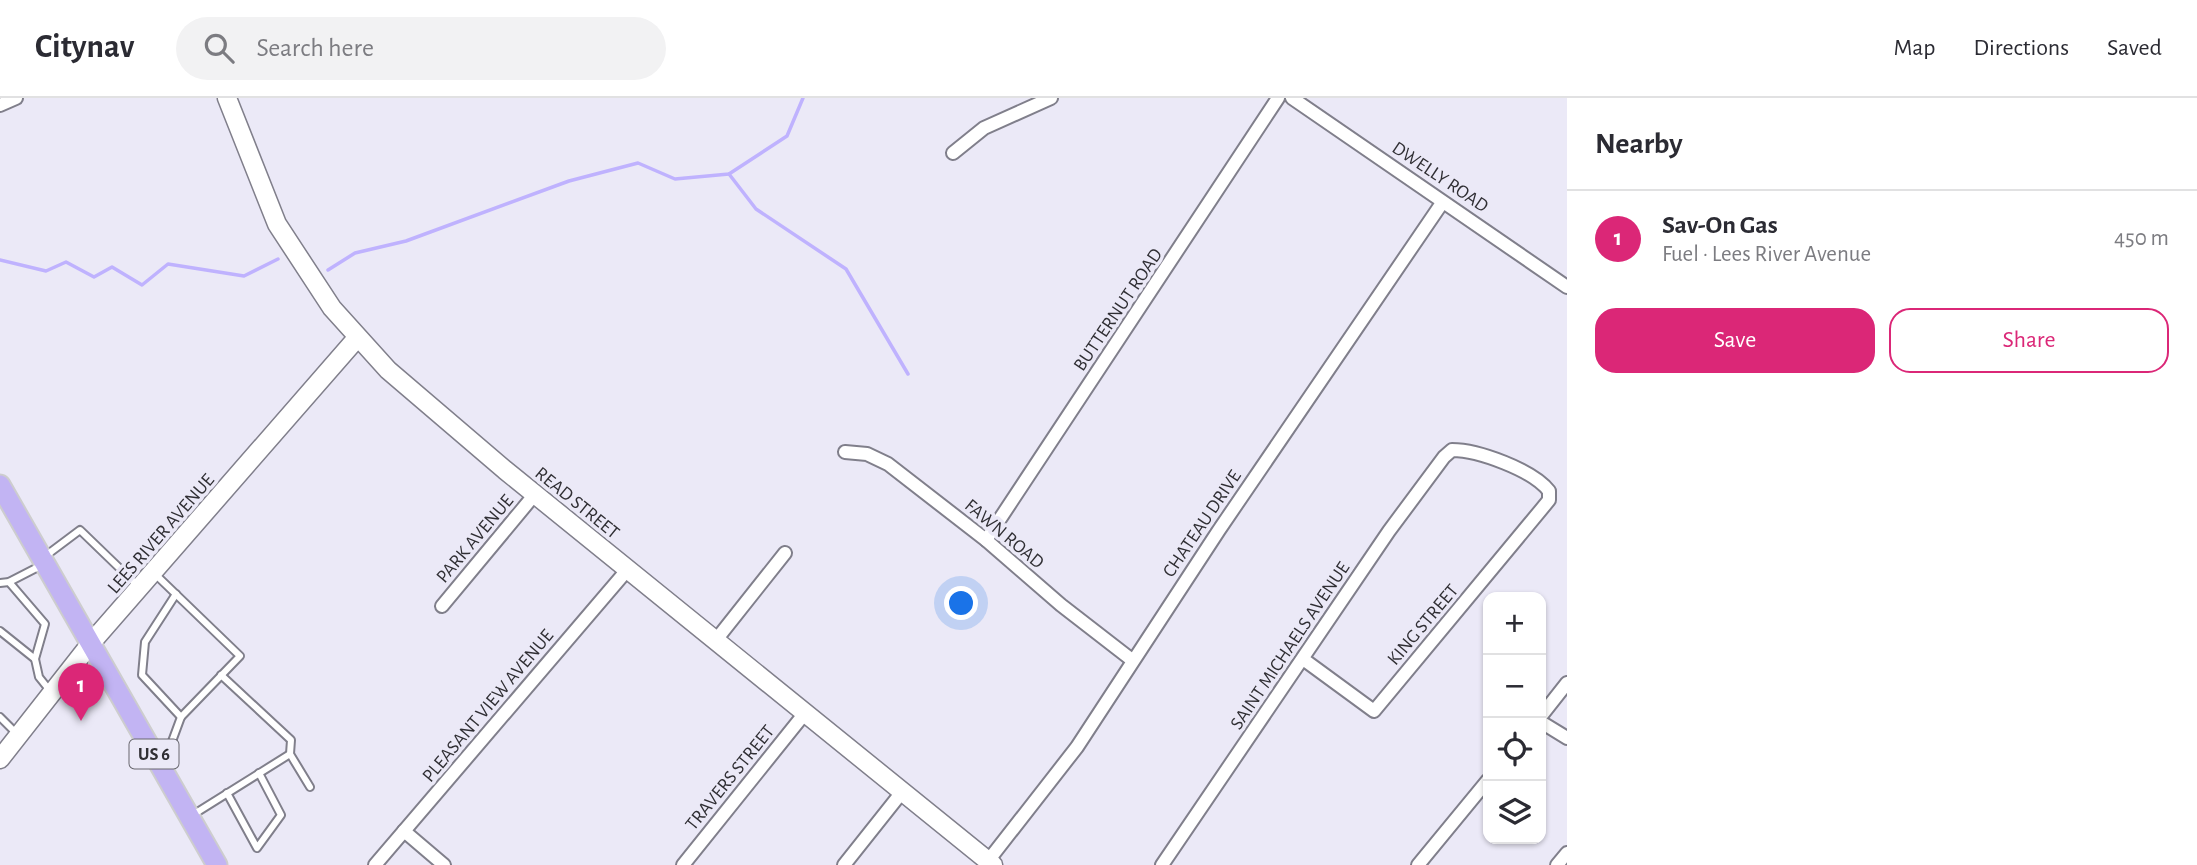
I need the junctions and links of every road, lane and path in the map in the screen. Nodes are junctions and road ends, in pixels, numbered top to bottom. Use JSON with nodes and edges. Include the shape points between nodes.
{"nodes":[{"id":1,"x":16,"y":98,"type":"edge"},
{"id":2,"x":227,"y":98,"type":"edge"},
{"id":3,"x":1051,"y":98,"type":"edge"},
{"id":4,"x":1278,"y":98,"type":"edge"},
{"id":5,"x":1292,"y":98,"type":"edge"},
{"id":6,"x":0,"y":105,"type":"edge"},
{"id":7,"x":953,"y":153,"type":"dead end"},
{"id":8,"x":1443,"y":203,"type":"junction"},
{"id":9,"x":1567,"y":287,"type":"edge"},
{"id":10,"x":356,"y":338,"type":"junction"},
{"id":11,"x":845,"y":452,"type":"dead end"},
{"id":12,"x":1,"y":487,"type":"edge"},
{"id":13,"x":1549,"y":491,"type":"joint"},
{"id":14,"x":535,"y":494,"type":"junction"},
{"id":15,"x":986,"y":540,"type":"junction"},
{"id":16,"x":785,"y":553,"type":"dead end"},
{"id":17,"x":44,"y":561,"type":"junction"},
{"id":18,"x":628,"y":569,"type":"junction"},
{"id":19,"x":154,"y":572,"type":"junction"},
{"id":20,"x":9,"y":582,"type":"junction"},
{"id":21,"x":0,"y":583,"type":"edge"},
{"id":22,"x":140,"y":589,"type":"junction"},
{"id":23,"x":176,"y":594,"type":"junction"},
{"id":24,"x":442,"y":606,"type":"dead end"},
{"id":25,"x":0,"y":631,"type":"edge"},
{"id":26,"x":716,"y":640,"type":"junction"},
{"id":27,"x":91,"y":643,"type":"junction"},
{"id":28,"x":35,"y":659,"type":"junction"},
{"id":29,"x":1303,"y":659,"type":"junction"},
{"id":30,"x":1132,"y":660,"type":"junction"},
{"id":31,"x":221,"y":676,"type":"junction"},
{"id":32,"x":1567,"y":683,"type":"edge"},
{"id":33,"x":52,"y":693,"type":"junction"},
{"id":34,"x":1546,"y":710,"type":"edge"},
{"id":35,"x":805,"y":713,"type":"junction"},
{"id":36,"x":0,"y":717,"type":"edge"},
{"id":37,"x":181,"y":717,"type":"junction"},
{"id":38,"x":1546,"y":725,"type":"edge"},
{"id":39,"x":19,"y":735,"type":"junction"},
{"id":40,"x":1567,"y":738,"type":"edge"},
{"id":41,"x":289,"y":754,"type":"junction"},
{"id":42,"x":0,"y":759,"type":"edge"},
{"id":43,"x":162,"y":768,"type":"junction"},
{"id":44,"x":259,"y":773,"type":"junction"},
{"id":45,"x":1487,"y":781,"type":"edge"},
{"id":46,"x":310,"y":786,"type":"dead end"},
{"id":47,"x":902,"y":792,"type":"junction"},
{"id":48,"x":228,"y":793,"type":"junction"},
{"id":49,"x":189,"y":817,"type":"junction"},
{"id":50,"x":404,"y":831,"type":"junction"},
{"id":51,"x":1567,"y":853,"type":"edge"},
{"id":52,"x":990,"y":863,"type":"edge"},
{"id":53,"x":217,"y":865,"type":"edge"},
{"id":54,"x":375,"y":865,"type":"edge"},
{"id":55,"x":444,"y":865,"type":"edge"},
{"id":56,"x":683,"y":865,"type":"edge"},
{"id":57,"x":844,"y":865,"type":"edge"},
{"id":58,"x":1162,"y":865,"type":"edge"},
{"id":59,"x":1418,"y":865,"type":"edge"},
{"id":60,"x":1557,"y":865,"type":"edge"}],
"edges":[{"from":1,"to":6,"type":"street"},
{"from":2,"to":10,"type":"main road","name":"READ STREET","via":[[277,224]]},
{"from":3,"to":7,"type":"street","via":[[984,128]]},
{"from":4,"to":15,"type":"street","name":"BUTTERNUT ROAD"},
{"from":5,"to":8,"type":"street","name":"DWELLY ROAD"},
{"from":8,"to":9,"type":"street","name":"DWELLY ROAD"},
{"from":8,"to":30,"type":"street","name":"CHATEAU DRIVE"},
{"from":10,"to":14,"type":"main road","name":"READ STREET"},
{"from":10,"to":19,"type":"main road","name":"LEES RIVER AVENUE"},
{"from":11,"to":15,"type":"street","name":"FAWN ROAD","via":[[867,454],[888,464]]},
{"from":12,"to":17,"type":"main road","number":"US 6"},
{"from":13,"to":29,"type":"street","name":"SAINT MICHAELS AVENUE","via":[[1531,475],[1469,450],[1453,450],[1389,531]]},
{"from":13,"to":29,"type":"street","name":"KING STREET","via":[[1549,500],[1374,711]]},
{"from":14,"to":18,"type":"main road","name":"READ STREET"},
{"from":14,"to":24,"type":"street","name":"PARK AVENUE"},
{"from":15,"to":30,"type":"street","name":"FAWN ROAD"},
{"from":16,"to":26,"type":"street"},
{"from":17,"to":20,"type":"lane"},
{"from":17,"to":22,"type":"lane","via":[[80,530]]},
{"from":17,"to":27,"type":"main road","number":"US 6"},
{"from":18,"to":26,"type":"main road","name":"READ STREET"},
{"from":18,"to":50,"type":"street","name":"PLEASANT VIEW AVENUE"},
{"from":19,"to":22,"type":"main road","name":"LEES RIVER AVENUE"},
{"from":19,"to":23,"type":"lane"},
{"from":20,"to":21,"type":"lane"},
{"from":20,"to":28,"type":"lane","via":[[45,624]]},
{"from":22,"to":27,"type":"main road","name":"LEES RIVER AVENUE"},
{"from":23,"to":31,"type":"lane","via":[[240,656]]},
{"from":23,"to":37,"type":"lane","via":[[145,642],[142,675]]},
{"from":25,"to":28,"type":"lane"},
{"from":26,"to":35,"type":"main road","name":"READ STREET"},
{"from":27,"to":33,"type":"main road","name":"LEES RIVER AVENUE"},
{"from":27,"to":43,"type":"main road","number":"US 6"},
{"from":28,"to":33,"type":"lane","via":[[38,677]]},
{"from":29,"to":58,"type":"street","name":"SAINT MICHAELS AVENUE"},
{"from":30,"to":52,"type":"street","name":"CHATEAU DRIVE","via":[[1077,747]]},
{"from":31,"to":37,"type":"lane"},
{"from":31,"to":41,"type":"lane","via":[[291,740]]},
{"from":32,"to":34,"type":"street"},
{"from":33,"to":39,"type":"main road","name":"LEES RIVER AVENUE"},
{"from":35,"to":47,"type":"main road","name":"READ STREET"},
{"from":35,"to":56,"type":"street","name":"TRAVERS STREET"},
{"from":36,"to":39,"type":"lane"},
{"from":37,"to":43,"type":"lane"},
{"from":38,"to":40,"type":"street"},
{"from":39,"to":42,"type":"main road","name":"LEES RIVER AVENUE"},
{"from":41,"to":44,"type":"lane"},
{"from":41,"to":46,"type":"lane"},
{"from":43,"to":49,"type":"main road","number":"US 6"},
{"from":44,"to":48,"type":"lane"},
{"from":44,"to":48,"type":"lane","via":[[281,815],[257,848]]},
{"from":45,"to":59,"type":"street"},
{"from":47,"to":52,"type":"main road","name":"READ STREET"},
{"from":47,"to":57,"type":"street"},
{"from":48,"to":49,"type":"lane"},
{"from":49,"to":53,"type":"main road","number":"US 6"},
{"from":50,"to":54,"type":"street","name":"PLEASANT VIEW AVENUE"},
{"from":50,"to":55,"type":"street"},
{"from":51,"to":60,"type":"street"}]}
